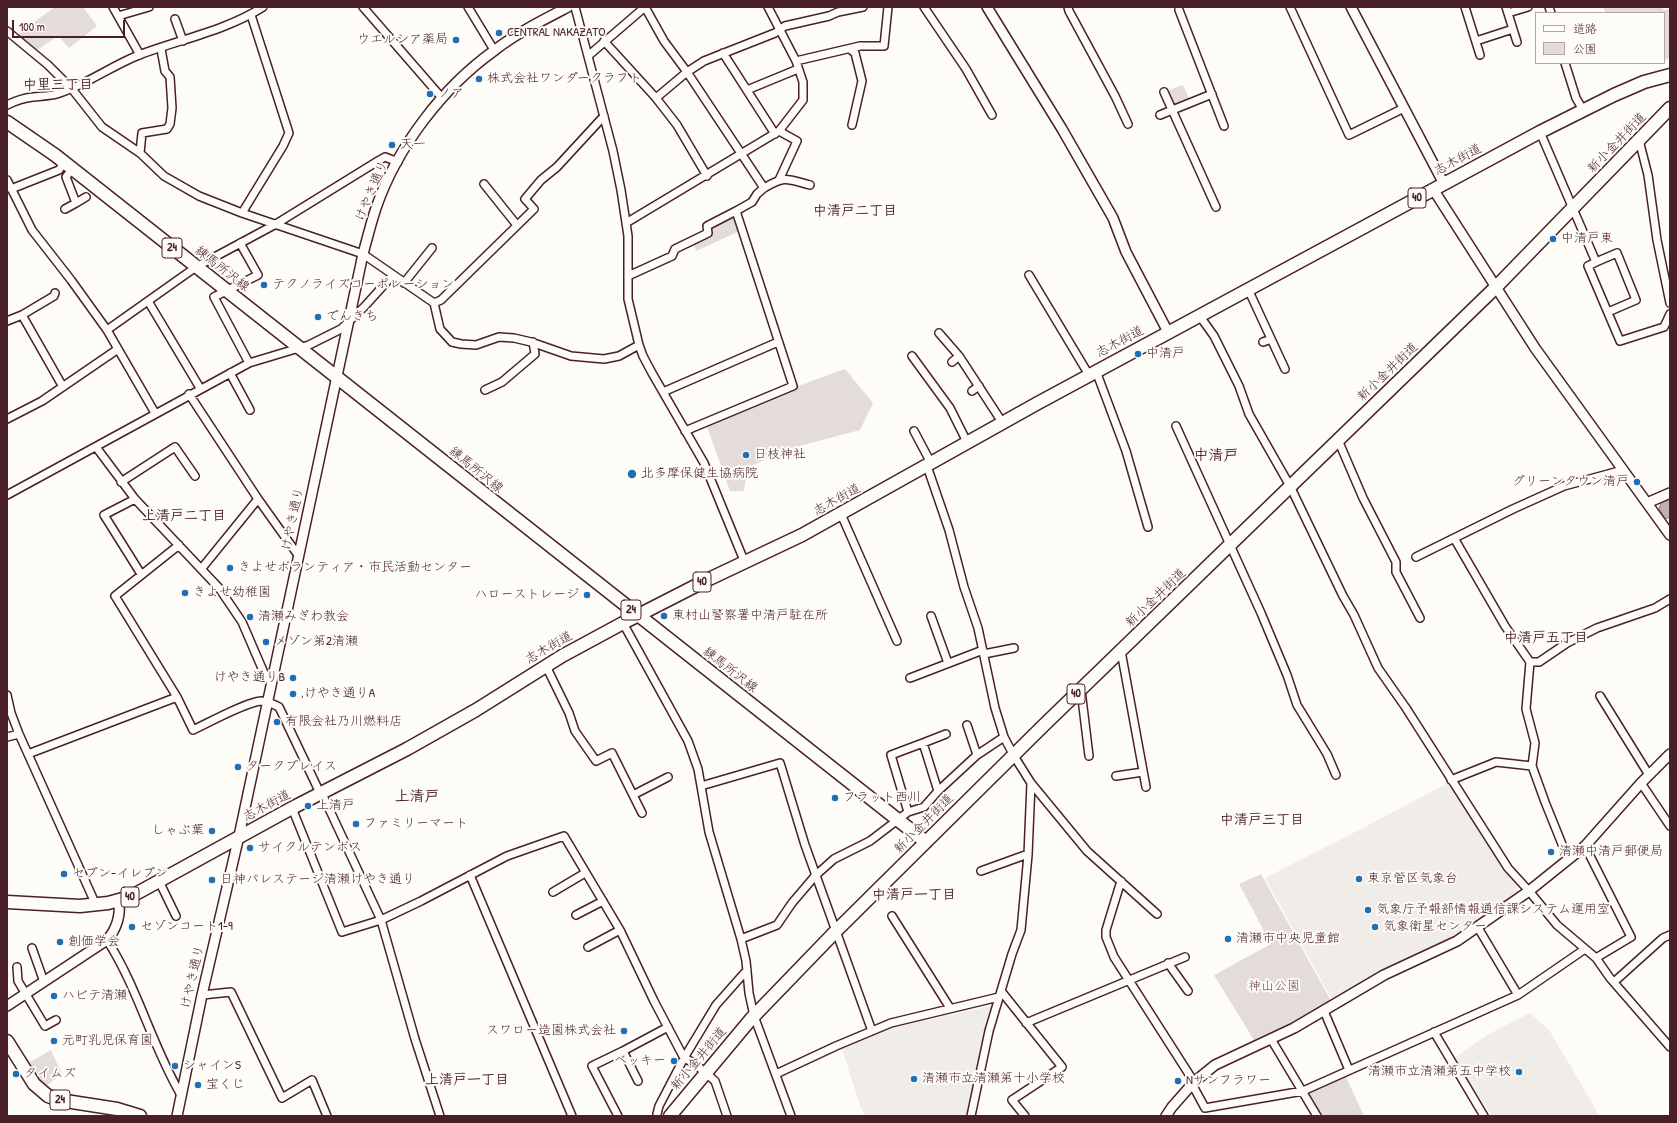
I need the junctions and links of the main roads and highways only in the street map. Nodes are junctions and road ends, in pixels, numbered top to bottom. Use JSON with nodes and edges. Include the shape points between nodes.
{"nodes":[{"id":1,"x":1670,"y":75,"type":"edge"},
{"id":2,"x":1670,"y":108,"type":"edge"},
{"id":3,"x":7,"y":122,"type":"edge"},
{"id":4,"x":637,"y":615,"type":"junction"},
{"id":5,"x":926,"y":842,"type":"junction"},
{"id":6,"x":7,"y":902,"type":"edge"},
{"id":7,"x":7,"y":1041,"type":"edge"},
{"id":8,"x":140,"y":1116,"type":"edge"},
{"id":9,"x":670,"y":1116,"type":"edge"}],
"edges":[{"from":1,"to":4,"type":"main road","name":"志木街道","number":"40","via":[[1629,88],[1540,132],[1002,422],[841,514]]},
{"from":2,"to":5,"type":"main road","name":"新小金井街道","number":"40","via":[[1496,286]]},
{"from":3,"to":4,"type":"main road","name":"練馬所沢線","number":"24","via":[[68,166]]},
{"from":4,"to":5,"type":"main road","name":"練馬所沢線","number":"24"},
{"from":4,"to":6,"type":"main road","name":"志木街道","number":"40","via":[[546,666],[443,729],[238,836],[130,897],[80,906]]},
{"from":5,"to":9,"type":"main road","name":"新小金井街道","number":"40","via":[[836,930],[754,1016]]},
{"from":7,"to":8,"type":"main road","number":"24","via":[[34,1084],[48,1096]]}]}
